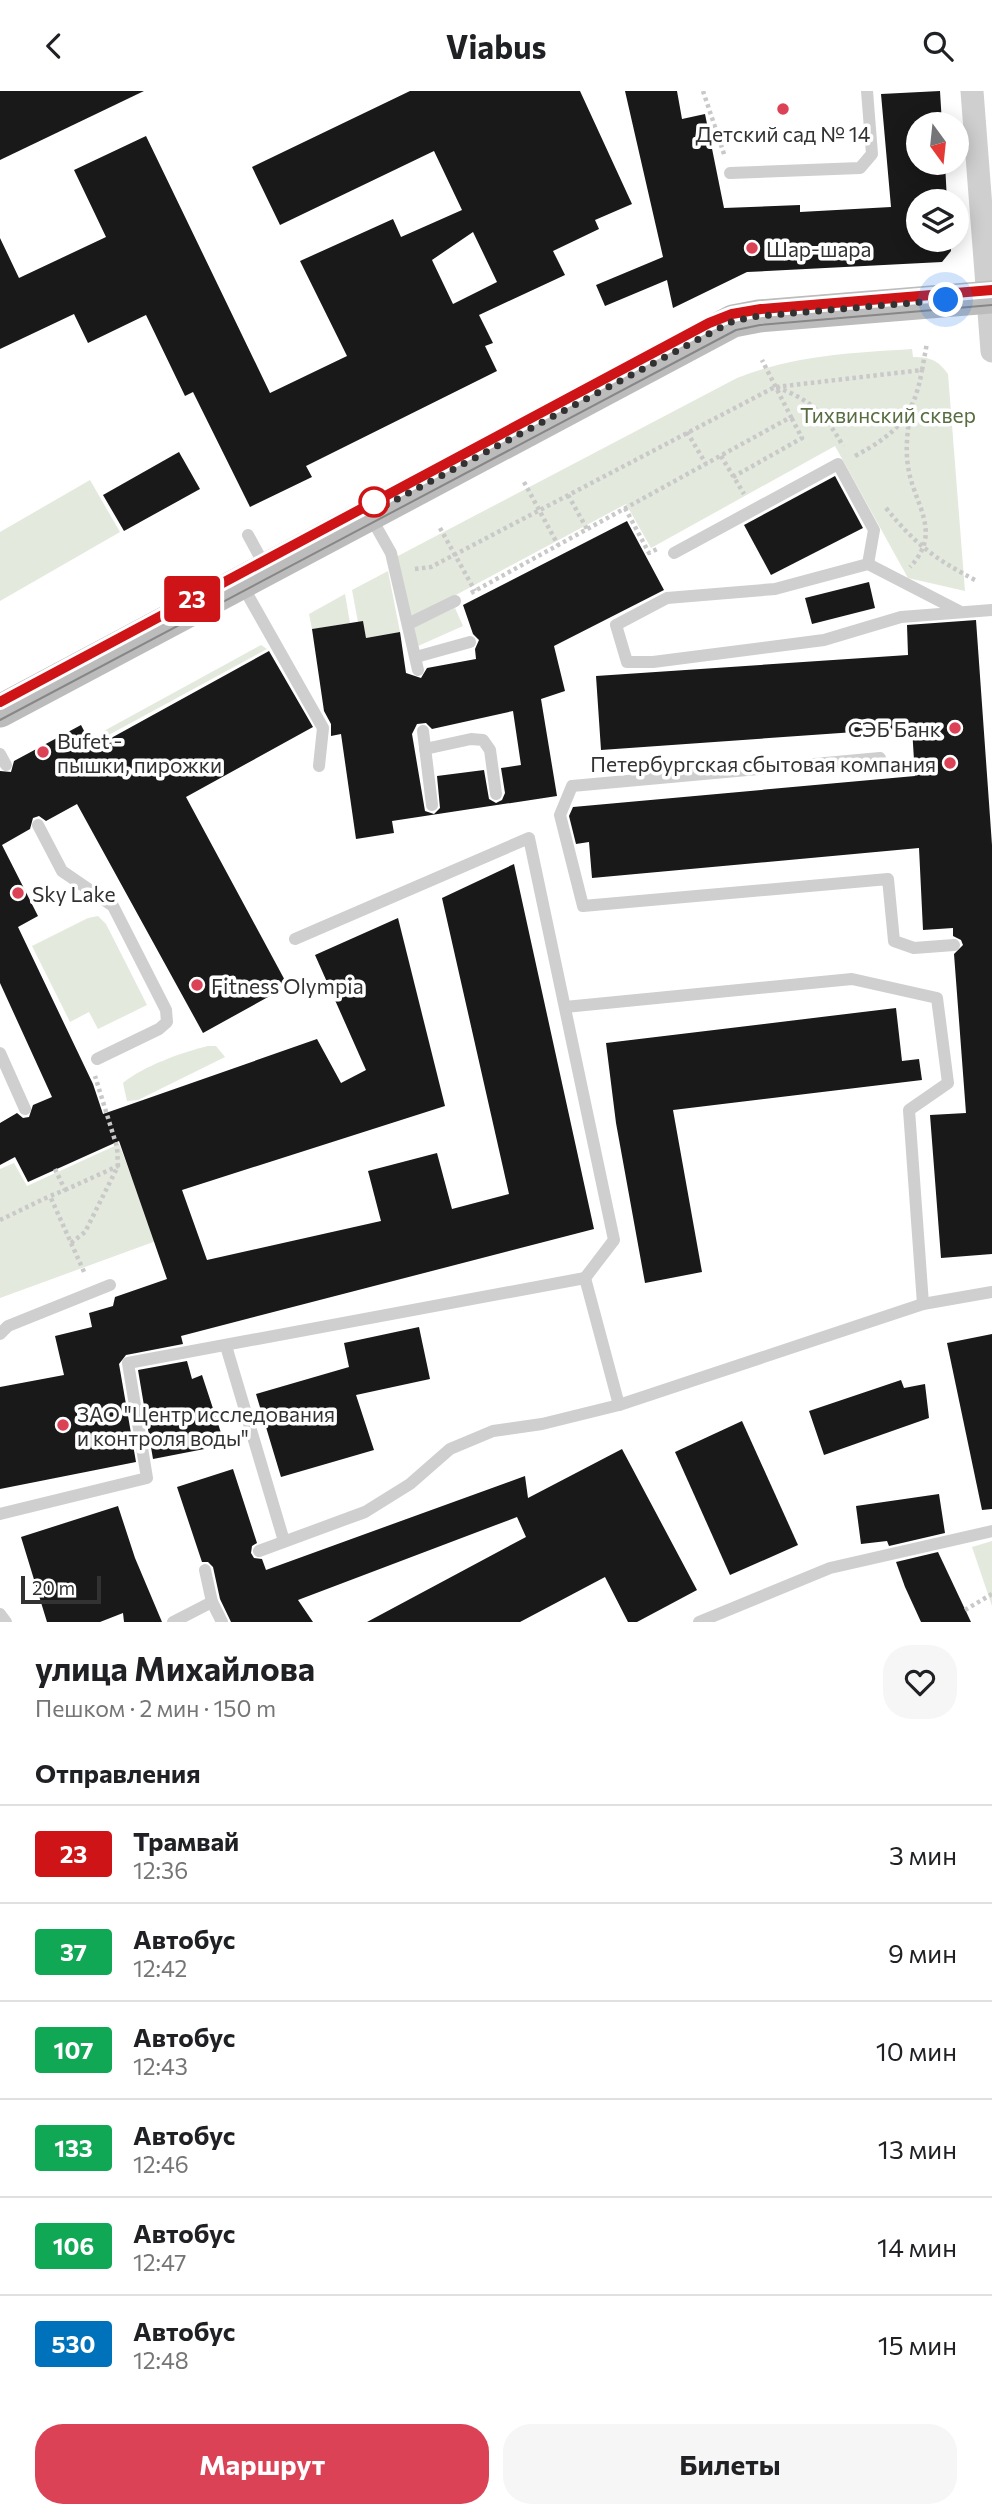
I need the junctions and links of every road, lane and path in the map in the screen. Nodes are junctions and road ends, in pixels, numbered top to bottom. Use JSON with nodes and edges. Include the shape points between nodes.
{"nodes":[{"id":1,"x":703,"y":91,"type":"edge"},
{"id":2,"x":867,"y":91,"type":"edge"},
{"id":3,"x":972,"y":91,"type":"edge"},
{"id":4,"x":730,"y":173,"type":"joint"},
{"id":5,"x":990,"y":297,"type":"edge"},
{"id":6,"x":927,"y":343,"type":"dead end"},
{"id":7,"x":992,"y":351,"type":"edge"},
{"id":8,"x":762,"y":360,"type":"dead end"},
{"id":9,"x":922,"y":370,"type":"junction"},
{"id":10,"x":775,"y":387,"type":"junction"},
{"id":11,"x":910,"y":412,"type":"junction"},
{"id":12,"x":791,"y":417,"type":"junction"},
{"id":13,"x":687,"y":432,"type":"junction"},
{"id":14,"x":721,"y":456,"type":"junction"},
{"id":15,"x":844,"y":461,"type":"junction"},
{"id":16,"x":706,"y":464,"type":"junction"},
{"id":17,"x":857,"y":468,"type":"dead end"},
{"id":18,"x":733,"y":477,"type":"junction"},
{"id":19,"x":524,"y":482,"type":"dead end"},
{"id":20,"x":568,"y":495,"type":"junction"},
{"id":21,"x":878,"y":498,"type":"dead end"},
{"id":22,"x":625,"y":508,"type":"junction"},
{"id":23,"x":540,"y":509,"type":"junction"},
{"id":24,"x":753,"y":510,"type":"junction"},
{"id":25,"x":369,"y":514,"type":"junction"},
{"id":26,"x":440,"y":527,"type":"dead end"},
{"id":27,"x":587,"y":529,"type":"junction"},
{"id":28,"x":248,"y":535,"type":"dead end"},
{"id":29,"x":558,"y":545,"type":"junction"},
{"id":30,"x":922,"y":547,"type":"junction"},
{"id":31,"x":674,"y":553,"type":"joint"},
{"id":32,"x":455,"y":554,"type":"junction"},
{"id":33,"x":393,"y":563,"type":"junction"},
{"id":34,"x":868,"y":564,"type":"junction"},
{"id":35,"x":253,"y":575,"type":"junction"},
{"id":36,"x":898,"y":578,"type":"junction"},
{"id":37,"x":977,"y":581,"type":"dead end"},
{"id":38,"x":475,"y":591,"type":"junction"},
{"id":39,"x":455,"y":601,"type":"joint"},
{"id":40,"x":992,"y":610,"type":"edge"},
{"id":41,"x":961,"y":612,"type":"junction"},
{"id":42,"x":408,"y":624,"type":"junction"},
{"id":43,"x":470,"y":642,"type":"dead end"},
{"id":44,"x":0,"y":711,"type":"edge"},
{"id":45,"x":423,"y":731,"type":"dead end"},
{"id":46,"x":425,"y":748,"type":"junction"},
{"id":47,"x":880,"y":758,"type":"dead end"},
{"id":48,"x":319,"y":766,"type":"dead end"},
{"id":49,"x":496,"y":794,"type":"dead end"},
{"id":50,"x":432,"y":805,"type":"dead end"},
{"id":51,"x":38,"y":825,"type":"dead end"},
{"id":52,"x":295,"y":939,"type":"dead end"},
{"id":53,"x":954,"y":945,"type":"dead end"},
{"id":54,"x":565,"y":1007,"type":"junction"},
{"id":55,"x":0,"y":1053,"type":"edge"},
{"id":56,"x":97,"y":1059,"type":"dead end"},
{"id":57,"x":97,"y":1082,"type":"dead end"},
{"id":58,"x":25,"y":1109,"type":"dead end"},
{"id":59,"x":118,"y":1166,"type":"junction"},
{"id":60,"x":55,"y":1169,"type":"dead end"},
{"id":61,"x":65,"y":1190,"type":"junction"},
{"id":62,"x":50,"y":1196,"type":"junction"},
{"id":63,"x":0,"y":1220,"type":"edge"},
{"id":64,"x":71,"y":1243,"type":"junction"},
{"id":65,"x":585,"y":1279,"type":"junction"},
{"id":66,"x":110,"y":1285,"type":"dead end"},
{"id":67,"x":93,"y":1292,"type":"junction"},
{"id":68,"x":992,"y":1292,"type":"edge"},
{"id":69,"x":923,"y":1304,"type":"junction"},
{"id":70,"x":0,"y":1334,"type":"edge"},
{"id":71,"x":226,"y":1346,"type":"junction"},
{"id":72,"x":620,"y":1405,"type":"junction"},
{"id":73,"x":0,"y":1514,"type":"edge"},
{"id":74,"x":992,"y":1531,"type":"edge"},
{"id":75,"x":284,"y":1541,"type":"junction"},
{"id":76,"x":259,"y":1551,"type":"dead end"},
{"id":77,"x":205,"y":1570,"type":"dead end"},
{"id":78,"x":992,"y":1594,"type":"edge"},
{"id":79,"x":212,"y":1602,"type":"junction"},
{"id":80,"x":965,"y":1610,"type":"dead end"},
{"id":81,"x":0,"y":1614,"type":"edge"},
{"id":82,"x":6,"y":1622,"type":"edge"},
{"id":83,"x":173,"y":1622,"type":"edge"},
{"id":84,"x":222,"y":1622,"type":"edge"},
{"id":85,"x":699,"y":1622,"type":"edge"}],
"edges":[{"from":1,"to":4,"type":"path"},
{"from":2,"to":4,"type":"lane","via":[[872,155],[860,168]]},
{"from":3,"to":5,"type":"street"},
{"from":5,"to":7,"type":"street"},
{"from":5,"to":25,"type":"main road","via":[[733,321]]},
{"from":6,"to":9,"type":"path"},
{"from":8,"to":10,"type":"path"},
{"from":9,"to":10,"type":"path"},
{"from":9,"to":11,"type":"path"},
{"from":10,"to":12,"type":"path"},
{"from":10,"to":13,"type":"path"},
{"from":10,"to":15,"type":"path","via":[[800,395],[821,412]]},
{"from":11,"to":15,"type":"path","via":[[893,432]]},
{"from":11,"to":30,"type":"path","via":[[907,464],[925,517]]},
{"from":12,"to":14,"type":"path"},
{"from":12,"to":18,"type":"path","via":[[802,438]]},
{"from":13,"to":16,"type":"path"},
{"from":13,"to":20,"type":"path"},
{"from":14,"to":16,"type":"path"},
{"from":14,"to":18,"type":"path"},
{"from":15,"to":17,"type":"path"},
{"from":15,"to":24,"type":"lane"},
{"from":15,"to":34,"type":"lane","via":[[874,530]]},
{"from":16,"to":22,"type":"path"},
{"from":18,"to":24,"type":"path"},
{"from":19,"to":23,"type":"path"},
{"from":20,"to":23,"type":"path"},
{"from":20,"to":27,"type":"path"},
{"from":21,"to":30,"type":"path"},
{"from":22,"to":27,"type":"path"},
{"from":22,"to":31,"type":"path","via":[[649,553],[660,547]]},
{"from":23,"to":29,"type":"path"},
{"from":23,"to":32,"type":"path"},
{"from":24,"to":31,"type":"lane"},
{"from":25,"to":33,"type":"lane"},
{"from":25,"to":35,"type":"main road"},
{"from":26,"to":32,"type":"path"},
{"from":27,"to":29,"type":"path"},
{"from":28,"to":35,"type":"lane"},
{"from":29,"to":38,"type":"path"},
{"from":30,"to":36,"type":"path","via":[[919,558]]},
{"from":30,"to":37,"type":"path"},
{"from":32,"to":33,"type":"path","via":[[420,570]]},
{"from":32,"to":38,"type":"path"},
{"from":33,"to":42,"type":"lane"},
{"from":34,"to":36,"type":"lane"},
{"from":34,"to":41,"type":"lane","via":[[775,589],[667,598],[616,625],[627,662],[824,640],[901,617]]},
{"from":35,"to":44,"type":"main road"},
{"from":35,"to":48,"type":"lane","via":[[323,729]]},
{"from":36,"to":41,"type":"lane"},
{"from":38,"to":39,"type":"path"},
{"from":39,"to":42,"type":"lane"},
{"from":40,"to":41,"type":"lane"},
{"from":42,"to":43,"type":"lane","via":[[417,664]]},
{"from":45,"to":46,"type":"lane"},
{"from":46,"to":49,"type":"lane","via":[[482,740],[490,750]]},
{"from":46,"to":50,"type":"lane"},
{"from":47,"to":53,"type":"lane","via":[[572,786],[560,815],[583,906],[888,879],[894,941],[914,948]]},
{"from":51,"to":56,"type":"lane","via":[[62,871],[113,906],[166,1010],[167,1022],[159,1029]]},
{"from":52,"to":54,"type":"lane","via":[[529,838]]},
{"from":54,"to":65,"type":"lane","via":[[614,1240]]},
{"from":54,"to":69,"type":"lane","via":[[852,979],[937,998],[948,1083],[909,1110]]},
{"from":55,"to":58,"type":"lane"},
{"from":57,"to":59,"type":"path","via":[[117,1147]]},
{"from":59,"to":61,"type":"path"},
{"from":59,"to":64,"type":"path","via":[[85,1232]]},
{"from":60,"to":61,"type":"path"},
{"from":61,"to":62,"type":"path"},
{"from":62,"to":63,"type":"path"},
{"from":62,"to":64,"type":"path"},
{"from":64,"to":67,"type":"path"},
{"from":65,"to":71,"type":"lane"},
{"from":65,"to":72,"type":"lane"},
{"from":66,"to":67,"type":"lane"},
{"from":67,"to":70,"type":"lane","via":[[8,1325]]},
{"from":68,"to":69,"type":"lane"},
{"from":69,"to":72,"type":"lane"},
{"from":71,"to":73,"type":"lane","via":[[128,1363],[148,1478]]},
{"from":71,"to":75,"type":"lane"},
{"from":72,"to":75,"type":"lane","via":[[493,1431],[450,1449],[410,1484],[365,1512]]},
{"from":74,"to":85,"type":"lane","via":[[830,1568]]},
{"from":75,"to":76,"type":"lane"},
{"from":77,"to":79,"type":"lane"},
{"from":78,"to":80,"type":"path"},
{"from":79,"to":83,"type":"lane"},
{"from":79,"to":84,"type":"lane"},
{"from":81,"to":82,"type":"lane"}]}
